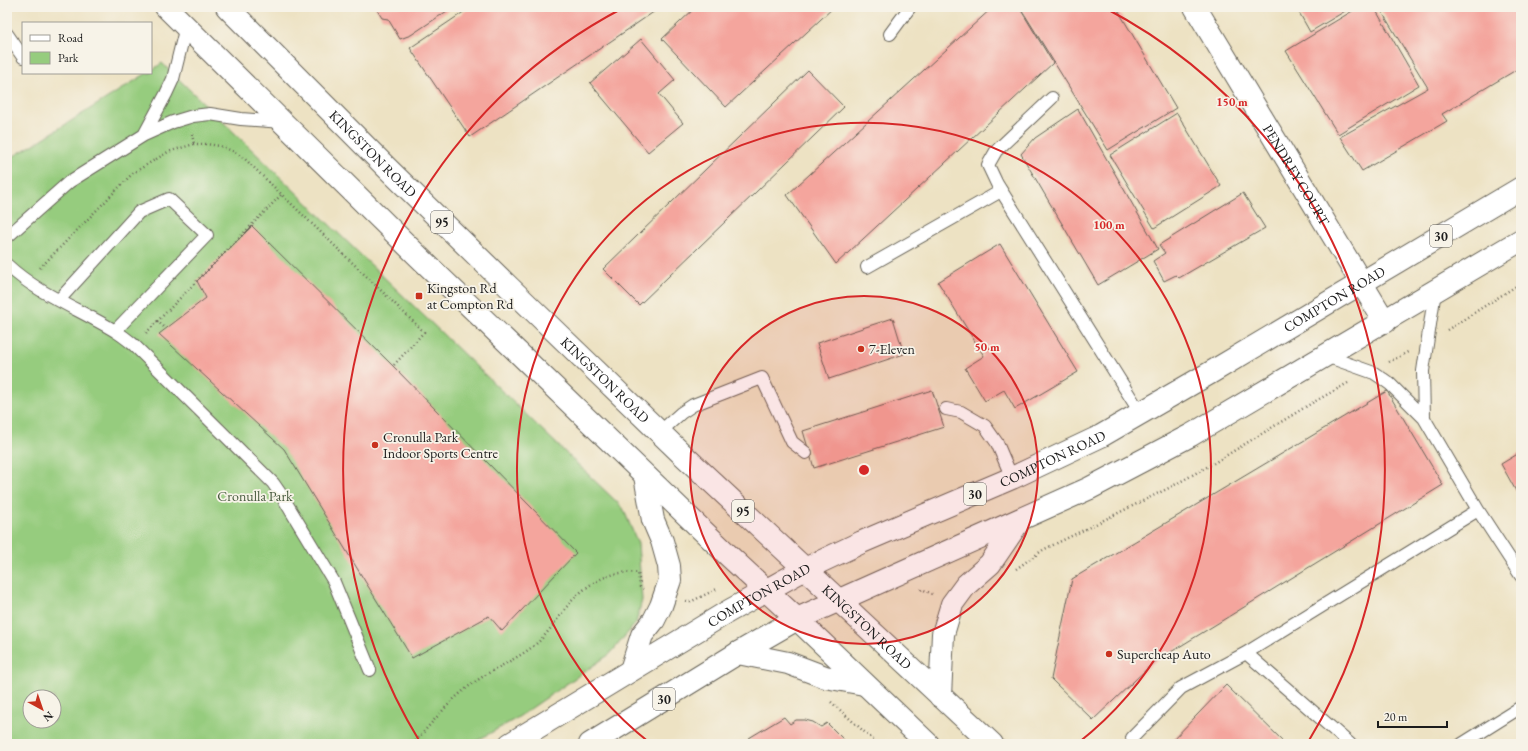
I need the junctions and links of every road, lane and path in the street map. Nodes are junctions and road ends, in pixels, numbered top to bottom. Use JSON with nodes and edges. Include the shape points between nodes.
{"nodes":[{"id":1,"x":166,"y":7,"type":"edge"},
{"id":2,"x":227,"y":7,"type":"edge"},
{"id":3,"x":910,"y":7,"type":"edge"},
{"id":4,"x":1195,"y":7,"type":"edge"},
{"id":5,"x":186,"y":26,"type":"junction"},
{"id":6,"x":7,"y":34,"type":"edge"},
{"id":7,"x":890,"y":34,"type":"dead end"},
{"id":8,"x":22,"y":56,"type":"edge"},
{"id":9,"x":1052,"y":98,"type":"dead end"},
{"id":10,"x":283,"y":122,"type":"junction"},
{"id":11,"x":144,"y":135,"type":"junction"},
{"id":12,"x":1521,"y":188,"type":"edge"},
{"id":13,"x":1001,"y":191,"type":"junction"},
{"id":14,"x":281,"y":195,"type":"junction"},
{"id":15,"x":7,"y":237,"type":"edge"},
{"id":16,"x":1521,"y":240,"type":"edge"},
{"id":17,"x":7,"y":265,"type":"edge"},
{"id":18,"x":867,"y":267,"type":"dead end"},
{"id":19,"x":27,"y":281,"type":"junction"},
{"id":20,"x":1521,"y":283,"type":"edge"},
{"id":21,"x":1361,"y":284,"type":"junction"},
{"id":22,"x":1435,"y":291,"type":"junction"},
{"id":23,"x":59,"y":300,"type":"junction"},
{"id":24,"x":157,"y":321,"type":"junction"},
{"id":25,"x":1385,"y":322,"type":"junction"},
{"id":26,"x":165,"y":328,"type":"dead end"},
{"id":27,"x":1447,"y":330,"type":"dead end"},
{"id":28,"x":115,"y":331,"type":"junction"},
{"id":29,"x":134,"y":345,"type":"junction"},
{"id":30,"x":1414,"y":349,"type":"dead end"},
{"id":31,"x":1326,"y":356,"type":"junction"},
{"id":32,"x":1387,"y":363,"type":"dead end"},
{"id":33,"x":393,"y":366,"type":"dead end"},
{"id":34,"x":1351,"y":381,"type":"dead end"},
{"id":35,"x":946,"y":409,"type":"dead end"},
{"id":36,"x":1141,"y":414,"type":"junction"},
{"id":37,"x":1424,"y":418,"type":"junction"},
{"id":38,"x":660,"y":432,"type":"junction"},
{"id":39,"x":806,"y":453,"type":"dead end"},
{"id":40,"x":645,"y":476,"type":"junction"},
{"id":41,"x":1012,"y":478,"type":"junction"},
{"id":42,"x":1478,"y":510,"type":"junction"},
{"id":43,"x":1020,"y":520,"type":"junction"},
{"id":44,"x":805,"y":569,"type":"junction"},
{"id":45,"x":1011,"y":573,"type":"dead end"},
{"id":46,"x":1521,"y":576,"type":"edge"},
{"id":47,"x":722,"y":587,"type":"dead end"},
{"id":48,"x":645,"y":589,"type":"dead end"},
{"id":49,"x":766,"y":590,"type":"junction"},
{"id":50,"x":917,"y":591,"type":"dead end"},
{"id":51,"x":936,"y":596,"type":"dead end"},
{"id":52,"x":680,"y":598,"type":"dead end"},
{"id":53,"x":838,"y":601,"type":"junction"},
{"id":54,"x":797,"y":619,"type":"junction"},
{"id":55,"x":738,"y":653,"type":"junction"},
{"id":56,"x":1246,"y":653,"type":"junction"},
{"id":57,"x":370,"y":670,"type":"dead end"},
{"id":58,"x":631,"y":670,"type":"junction"},
{"id":59,"x":864,"y":684,"type":"junction"},
{"id":60,"x":940,"y":696,"type":"junction"},
{"id":61,"x":826,"y":698,"type":"dead end"},
{"id":62,"x":1521,"y":707,"type":"edge"},
{"id":63,"x":1132,"y":738,"type":"dead end"},
{"id":64,"x":413,"y":744,"type":"edge"},
{"id":65,"x":510,"y":744,"type":"edge"},
{"id":66,"x":590,"y":744,"type":"edge"},
{"id":67,"x":878,"y":744,"type":"edge"},
{"id":68,"x":928,"y":744,"type":"edge"},
{"id":69,"x":992,"y":744,"type":"edge"},
{"id":70,"x":1350,"y":744,"type":"edge"},
{"id":71,"x":1462,"y":744,"type":"edge"}],
"edges":[{"from":1,"to":5,"type":"main road"},
{"from":2,"to":38,"type":"main road","name":"KINGSTON ROAD","number":"95","via":[[387,168]]},
{"from":3,"to":7,"type":"lane"},
{"from":4,"to":21,"type":"main road","name":"PENDREY COURT"},
{"from":5,"to":10,"type":"main road"},
{"from":5,"to":11,"type":"lane","via":[[172,79]]},
{"from":6,"to":8,"type":"lane"},
{"from":9,"to":13,"type":"lane","via":[[996,152],[988,165]]},
{"from":10,"to":11,"type":"lane","via":[[210,114],[173,122]]},
{"from":10,"to":40,"type":"main road"},
{"from":11,"to":15,"type":"lane","via":[[69,182]]},
{"from":12,"to":21,"type":"main road","name":"COMPTON ROAD","number":"30"},
{"from":13,"to":18,"type":"lane"},
{"from":13,"to":36,"type":"lane"},
{"from":14,"to":19,"type":"path","via":[[246,160],[220,146],[194,144],[168,152],[133,173]]},
{"from":14,"to":24,"type":"path"},
{"from":14,"to":33,"type":"path","via":[[424,332]]},
{"from":16,"to":22,"type":"main road","number":"30"},
{"from":17,"to":19,"type":"lane"},
{"from":19,"to":23,"type":"lane"},
{"from":20,"to":27,"type":"path"},
{"from":21,"to":25,"type":"main road","name":"PENDREY COURT"},
{"from":21,"to":36,"type":"main road","name":"COMPTON ROAD","number":"30"},
{"from":22,"to":25,"type":"main road","number":"30"},
{"from":22,"to":37,"type":"lane","via":[[1423,371]]},
{"from":23,"to":28,"type":"lane"},
{"from":23,"to":28,"type":"lane","via":[[139,212],[169,199],[207,235]]},
{"from":24,"to":26,"type":"path"},
{"from":24,"to":29,"type":"path"},
{"from":25,"to":31,"type":"main road","number":"30"},
{"from":28,"to":29,"type":"lane"},
{"from":29,"to":57,"type":"lane","via":[[273,483],[334,582]]},
{"from":30,"to":32,"type":"path"},
{"from":31,"to":37,"type":"lane","via":[[1374,373],[1390,384]]},
{"from":31,"to":43,"type":"main road","number":"30","via":[[1141,462]]},
{"from":34,"to":45,"type":"path","via":[[1176,485],[1042,550]]},
{"from":35,"to":41,"type":"lane","via":[[961,412],[985,426],[997,443]]},
{"from":36,"to":41,"type":"main road","name":"COMPTON ROAD","number":"30"},
{"from":37,"to":42,"type":"lane"},
{"from":38,"to":39,"type":"lane","via":[[693,405],[762,378],[792,442]]},
{"from":38,"to":44,"type":"main road","name":"KINGSTON ROAD","number":"95"},
{"from":40,"to":49,"type":"main road"},
{"from":40,"to":58,"type":"main road","via":[[653,520],[662,541],[670,580],[654,620],[642,635]]},
{"from":41,"to":44,"type":"main road","name":"COMPTON ROAD","number":"30"},
{"from":42,"to":46,"type":"lane"},
{"from":42,"to":56,"type":"lane"},
{"from":43,"to":53,"type":"main road","number":"30"},
{"from":43,"to":60,"type":"main road","via":[[990,564],[966,585],[952,604],[944,634]]},
{"from":44,"to":49,"type":"main road","name":"COMPTON ROAD","number":"30"},
{"from":44,"to":53,"type":"main road","name":"KINGSTON ROAD","number":"95"},
{"from":47,"to":52,"type":"path","via":[[690,602]]},
{"from":48,"to":64,"type":"path","via":[[640,587],[638,573],[628,571],[597,580],[570,603],[538,643],[474,682]]},
{"from":49,"to":54,"type":"main road"},
{"from":49,"to":58,"type":"main road","name":"COMPTON ROAD","number":"30"},
{"from":50,"to":51,"type":"path","via":[[922,589]]},
{"from":53,"to":54,"type":"main road","number":"30"},
{"from":53,"to":60,"type":"main road","name":"KINGSTON ROAD","number":"95"},
{"from":54,"to":55,"type":"main road","number":"30"},
{"from":54,"to":59,"type":"main road"},
{"from":55,"to":59,"type":"main road","via":[[788,663],[825,677]]},
{"from":55,"to":66,"type":"main road","number":"30"},
{"from":56,"to":63,"type":"lane","via":[[1181,688]]},
{"from":56,"to":70,"type":"lane"},
{"from":58,"to":65,"type":"main road","name":"COMPTON ROAD","number":"30"},
{"from":59,"to":68,"type":"main road"},
{"from":60,"to":69,"type":"main road","name":"KINGSTON ROAD","number":"95"},
{"from":61,"to":67,"type":"path"},
{"from":62,"to":71,"type":"lane"}]}
